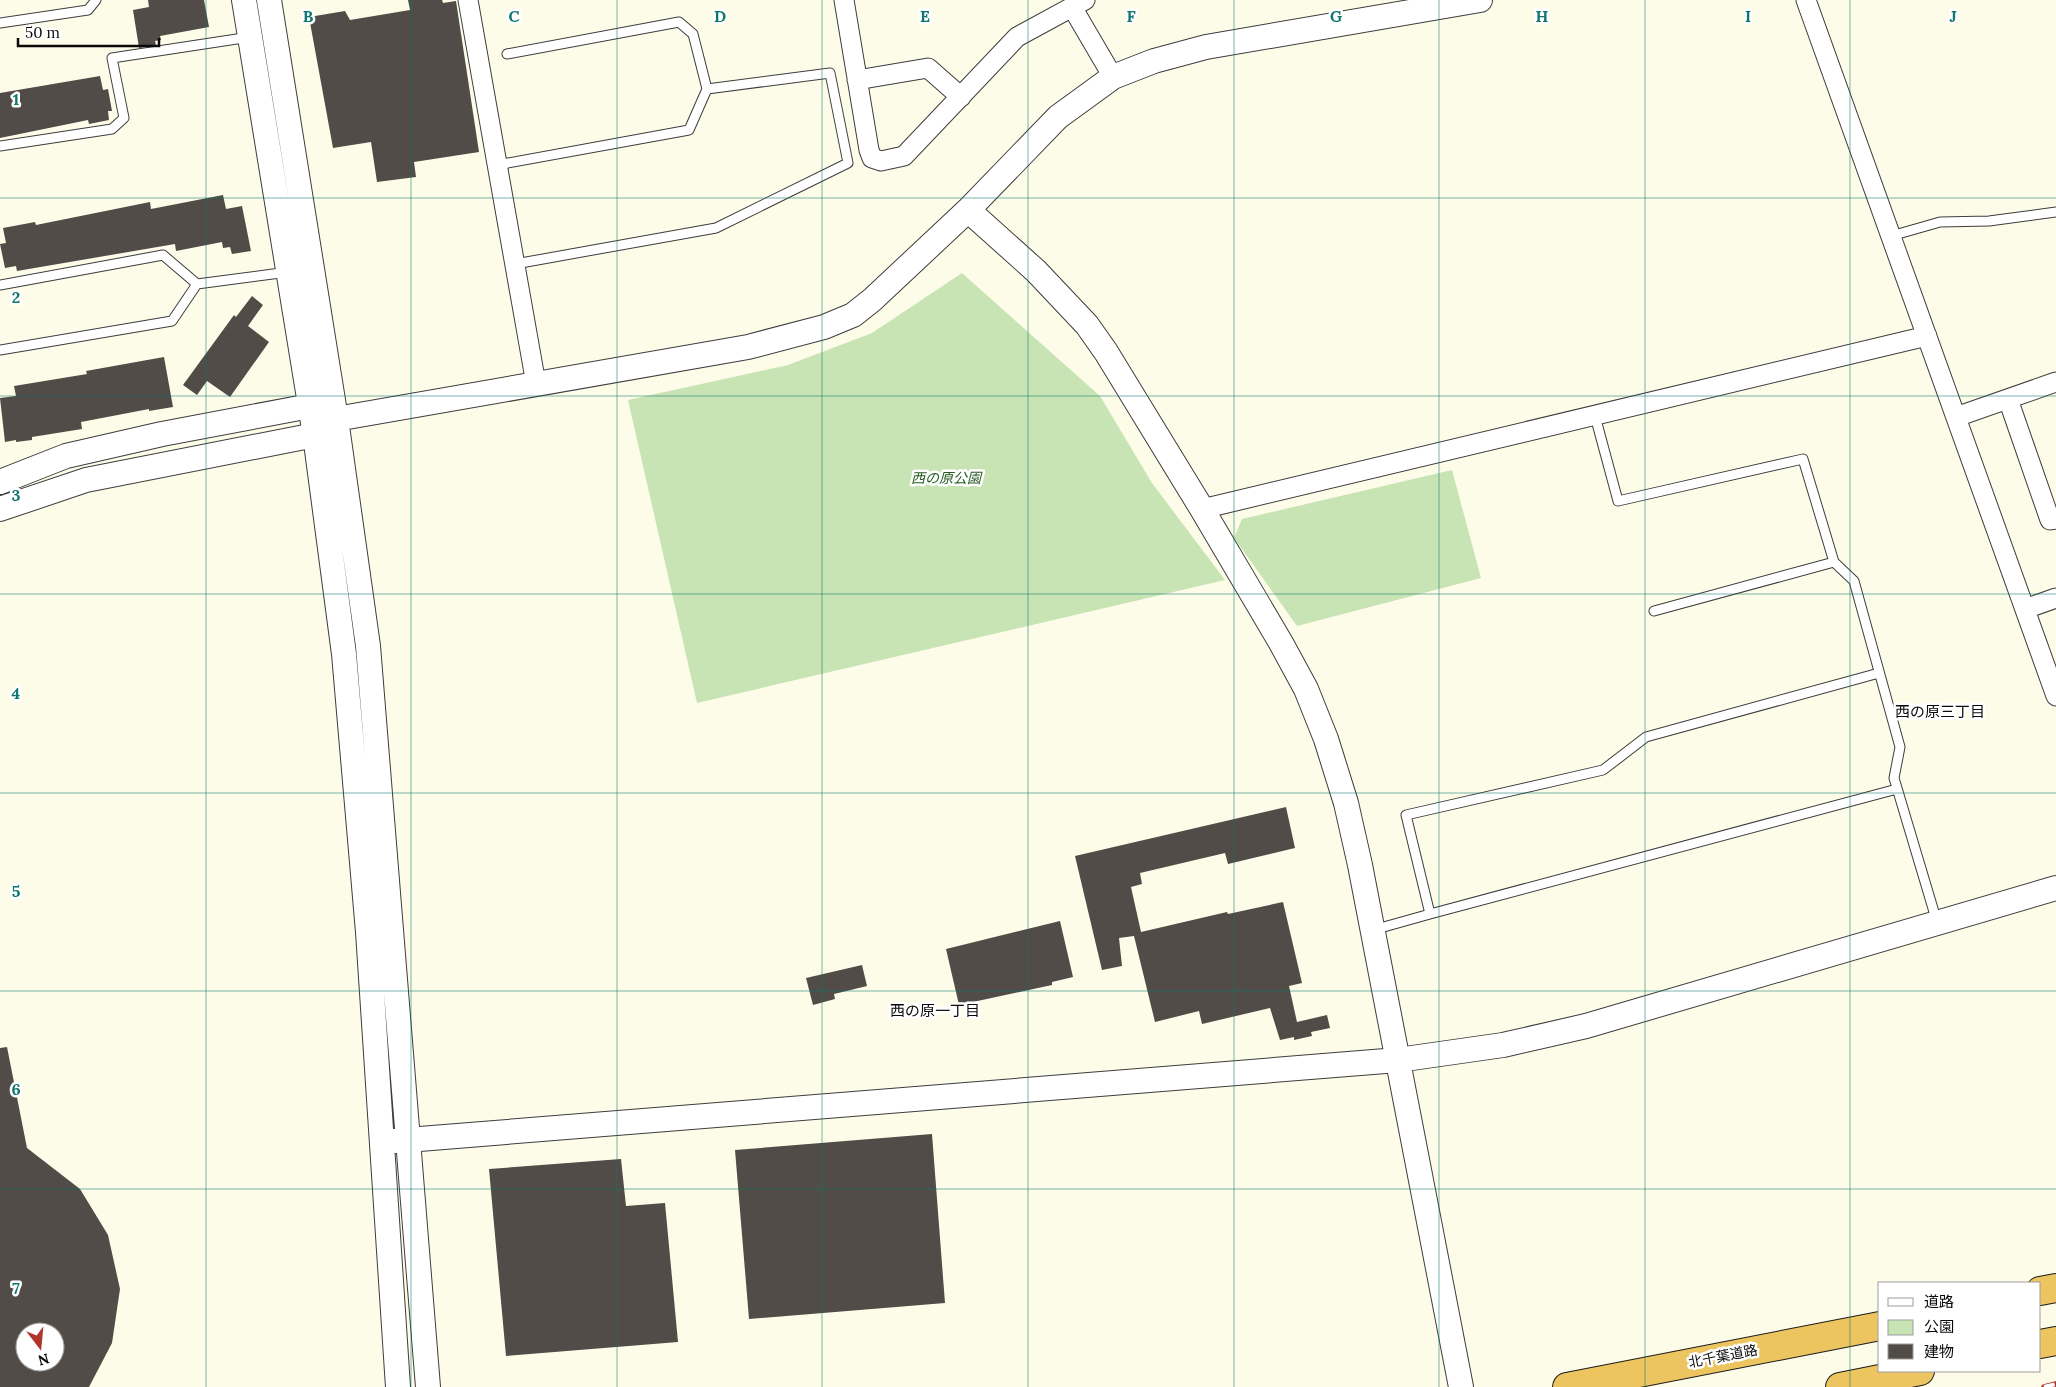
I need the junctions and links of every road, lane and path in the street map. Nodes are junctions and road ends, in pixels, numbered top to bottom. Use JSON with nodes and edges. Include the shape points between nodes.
{"nodes":[{"id":1,"x":96,"y":0,"type":"edge"},
{"id":2,"x":244,"y":0,"type":"edge"},
{"id":3,"x":269,"y":0,"type":"edge"},
{"id":4,"x":468,"y":0,"type":"edge"},
{"id":5,"x":844,"y":0,"type":"edge"},
{"id":6,"x":1480,"y":0,"type":"edge"},
{"id":7,"x":1806,"y":0,"type":"edge"},
{"id":8,"x":1078,"y":3,"type":"edge"},
{"id":9,"x":1431,"y":4,"type":"edge"},
{"id":10,"x":0,"y":23,"type":"edge"},
{"id":11,"x":250,"y":37,"type":"junction"},
{"id":12,"x":507,"y":54,"type":"dead end"},
{"id":13,"x":1113,"y":77,"type":"junction"},
{"id":14,"x":857,"y":80,"type":"junction"},
{"id":15,"x":707,"y":89,"type":"junction"},
{"id":16,"x":961,"y":97,"type":"junction"},
{"id":17,"x":0,"y":146,"type":"edge"},
{"id":18,"x":497,"y":165,"type":"junction"},
{"id":19,"x":968,"y":210,"type":"junction"},
{"id":20,"x":2056,"y":212,"type":"edge"},
{"id":21,"x":1891,"y":236,"type":"junction"},
{"id":22,"x":515,"y":264,"type":"junction"},
{"id":23,"x":288,"y":272,"type":"junction"},
{"id":24,"x":0,"y":284,"type":"edge"},
{"id":25,"x":197,"y":284,"type":"junction"},
{"id":26,"x":1927,"y":336,"type":"junction"},
{"id":27,"x":0,"y":350,"type":"edge"},
{"id":28,"x":2056,"y":382,"type":"edge"},
{"id":29,"x":536,"y":384,"type":"junction"},
{"id":30,"x":2008,"y":399,"type":"junction"},
{"id":31,"x":310,"y":406,"type":"junction"},
{"id":32,"x":1595,"y":416,"type":"junction"},
{"id":33,"x":1956,"y":417,"type":"junction"},
{"id":34,"x":336,"y":419,"type":"junction"},
{"id":35,"x":315,"y":435,"type":"junction"},
{"id":36,"x":0,"y":482,"type":"edge"},
{"id":37,"x":0,"y":509,"type":"edge"},
{"id":38,"x":1202,"y":509,"type":"junction"},
{"id":39,"x":2056,"y":518,"type":"edge"},
{"id":40,"x":1834,"y":562,"type":"junction"},
{"id":41,"x":2056,"y":598,"type":"edge"},
{"id":42,"x":2025,"y":609,"type":"junction"},
{"id":43,"x":1654,"y":611,"type":"dead end"},
{"id":44,"x":1879,"y":673,"type":"junction"},
{"id":45,"x":2056,"y":696,"type":"edge"},
{"id":46,"x":1897,"y":789,"type":"junction"},
{"id":47,"x":2056,"y":888,"type":"edge"},
{"id":48,"x":1430,"y":914,"type":"junction"},
{"id":49,"x":1937,"y":922,"type":"junction"},
{"id":50,"x":1373,"y":930,"type":"junction"},
{"id":51,"x":1398,"y":1060,"type":"junction"},
{"id":52,"x":407,"y":1140,"type":"junction"},
{"id":53,"x":382,"y":1142,"type":"junction"},
{"id":54,"x":2056,"y":1288,"type":"edge"},
{"id":55,"x":2041,"y":1291,"type":"edge"},
{"id":56,"x":1878,"y":1326,"type":"edge"},
{"id":57,"x":2056,"y":1340,"type":"edge"},
{"id":58,"x":2041,"y":1344,"type":"edge"},
{"id":59,"x":1915,"y":1372,"type":"edge"},
{"id":60,"x":398,"y":1387,"type":"edge"},
{"id":61,"x":428,"y":1387,"type":"edge"},
{"id":62,"x":1461,"y":1387,"type":"edge"},
{"id":63,"x":1567,"y":1387,"type":"edge"},
{"id":64,"x":1840,"y":1387,"type":"edge"}],
"edges":[{"from":1,"to":10,"type":"lane","via":[[88,10]]},
{"from":2,"to":11,"type":"street"},
{"from":3,"to":34,"type":"street"},
{"from":4,"to":18,"type":"street"},
{"from":5,"to":14,"type":"street"},
{"from":6,"to":9,"type":"street"},
{"from":7,"to":21,"type":"street"},
{"from":8,"to":13,"type":"street"},
{"from":8,"to":16,"type":"street","via":[[1017,38]]},
{"from":9,"to":13,"type":"street","via":[[1206,47],[1154,61]]},
{"from":11,"to":17,"type":"lane","via":[[112,58],[124,118],[112,129]]},
{"from":11,"to":23,"type":"street"},
{"from":12,"to":15,"type":"lane","via":[[679,22],[693,34]]},
{"from":13,"to":19,"type":"street","via":[[1058,117]]},
{"from":14,"to":16,"type":"street","via":[[928,68]]},
{"from":14,"to":16,"type":"street","via":[[872,158],[881,161],[904,156]]},
{"from":15,"to":18,"type":"lane","via":[[689,130]]},
{"from":15,"to":22,"type":"lane","via":[[830,73],[848,163],[716,228]]},
{"from":18,"to":22,"type":"street"},
{"from":19,"to":29,"type":"street","via":[[872,300],[852,315],[824,328],[748,347]]},
{"from":19,"to":38,"type":"street","via":[[1036,271],[1087,325]]},
{"from":20,"to":21,"type":"lane","via":[[1989,221],[1940,222]]},
{"from":21,"to":26,"type":"street"},
{"from":22,"to":29,"type":"street"},
{"from":23,"to":25,"type":"lane"},
{"from":23,"to":31,"type":"street"},
{"from":24,"to":25,"type":"lane","via":[[163,255]]},
{"from":25,"to":27,"type":"lane","via":[[172,321]]},
{"from":26,"to":32,"type":"street"},
{"from":26,"to":33,"type":"street"},
{"from":28,"to":30,"type":"street"},
{"from":29,"to":34,"type":"street"},
{"from":30,"to":33,"type":"street"},
{"from":30,"to":39,"type":"street","via":[[2050,520]]},
{"from":31,"to":34,"type":"street"},
{"from":31,"to":35,"type":"street"},
{"from":31,"to":36,"type":"street","via":[[66,456]]},
{"from":32,"to":38,"type":"street"},
{"from":32,"to":40,"type":"lane","via":[[1618,501],[1803,459]]},
{"from":33,"to":42,"type":"street"},
{"from":34,"to":35,"type":"street"},
{"from":34,"to":52,"type":"street","via":[[368,646]]},
{"from":35,"to":37,"type":"street","via":[[86,480]]},
{"from":35,"to":53,"type":"street","via":[[344,654]]},
{"from":38,"to":50,"type":"street","via":[[1306,689],[1346,802]]},
{"from":40,"to":43,"type":"lane"},
{"from":40,"to":44,"type":"lane","via":[[1854,581]]},
{"from":41,"to":42,"type":"street"},
{"from":42,"to":45,"type":"street"},
{"from":44,"to":46,"type":"lane","via":[[1900,747],[1894,778]]},
{"from":44,"to":48,"type":"lane","via":[[1646,737],[1603,770],[1406,815]]},
{"from":46,"to":48,"type":"lane"},
{"from":46,"to":49,"type":"lane"},
{"from":47,"to":49,"type":"street"},
{"from":48,"to":50,"type":"lane"},
{"from":49,"to":51,"type":"street","via":[[1546,1036]]},
{"from":50,"to":51,"type":"street"},
{"from":51,"to":52,"type":"street"},
{"from":51,"to":62,"type":"street"},
{"from":52,"to":53,"type":"street"},
{"from":52,"to":61,"type":"street"},
{"from":53,"to":60,"type":"street"},
{"from":54,"to":55,"type":"highway"},
{"from":56,"to":63,"type":"highway","name":"北千葉道路"},
{"from":57,"to":58,"type":"highway"},
{"from":59,"to":64,"type":"highway"}]}
